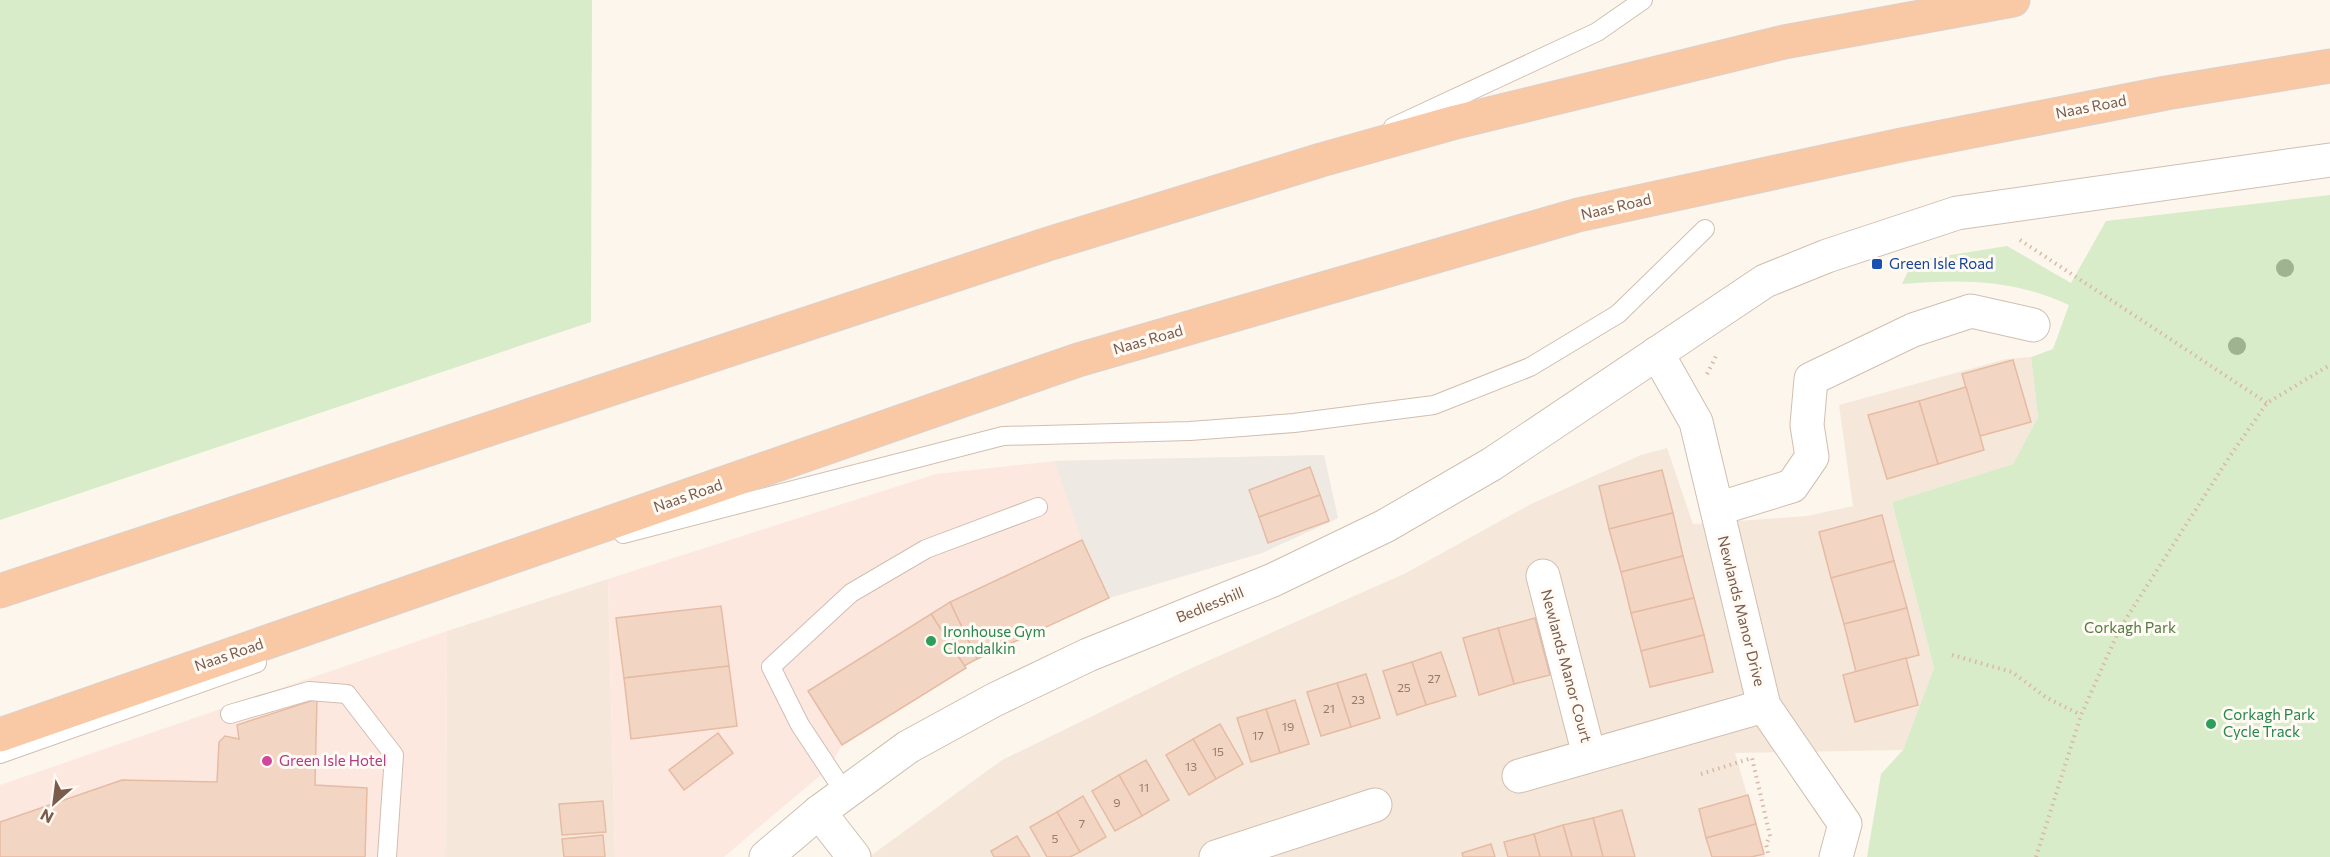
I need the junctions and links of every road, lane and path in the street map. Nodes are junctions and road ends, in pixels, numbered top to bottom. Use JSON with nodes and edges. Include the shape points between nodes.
{"nodes":[{"id":1,"x":1643,"y":0,"type":"edge"},
{"id":2,"x":2013,"y":0,"type":"edge"},
{"id":3,"x":2330,"y":66,"type":"edge"},
{"id":4,"x":1321,"y":160,"type":"junction"},
{"id":5,"x":2330,"y":160,"type":"edge"},
{"id":6,"x":1705,"y":229,"type":"dead end"},
{"id":7,"x":2019,"y":239,"type":"dead end"},
{"id":8,"x":2033,"y":325,"type":"dead end"},
{"id":9,"x":1722,"y":346,"type":"dead end"},
{"id":10,"x":1657,"y":352,"type":"junction"},
{"id":11,"x":2330,"y":365,"type":"edge"},
{"id":12,"x":1683,"y":400,"type":"junction"},
{"id":13,"x":2267,"y":403,"type":"junction"},
{"id":14,"x":1038,"y":507,"type":"dead end"},
{"id":15,"x":1717,"y":509,"type":"junction"},
{"id":16,"x":1543,"y":576,"type":"dead end"},
{"id":17,"x":0,"y":591,"type":"edge"},
{"id":18,"x":1952,"y":655,"type":"dead end"},
{"id":19,"x":1764,"y":706,"type":"junction"},
{"id":20,"x":230,"y":714,"type":"dead end"},
{"id":21,"x":2081,"y":715,"type":"junction"},
{"id":22,"x":0,"y":735,"type":"edge"},
{"id":23,"x":0,"y":754,"type":"edge"},
{"id":24,"x":1589,"y":755,"type":"junction"},
{"id":25,"x":1701,"y":774,"type":"dead end"},
{"id":26,"x":1519,"y":776,"type":"dead end"},
{"id":27,"x":845,"y":793,"type":"junction"},
{"id":28,"x":1375,"y":805,"type":"dead end"},
{"id":29,"x":819,"y":812,"type":"junction"},
{"id":30,"x":387,"y":857,"type":"edge"},
{"id":31,"x":766,"y":857,"type":"edge"},
{"id":32,"x":854,"y":857,"type":"edge"},
{"id":33,"x":1216,"y":857,"type":"edge"},
{"id":34,"x":1769,"y":857,"type":"edge"},
{"id":35,"x":1836,"y":857,"type":"edge"},
{"id":36,"x":2036,"y":857,"type":"edge"}],
"edges":[{"from":1,"to":4,"type":"lane","via":[[1597,32]]},
{"from":2,"to":4,"type":"highway","via":[[1784,42],[1456,122]]},
{"from":3,"to":22,"type":"highway","name":"Naas Road","via":[[2166,93],[1901,145],[1578,215],[1078,360]]},
{"from":4,"to":17,"type":"highway","via":[[1048,244]]},
{"from":5,"to":10,"type":"street","via":[[1957,213],[1765,281]]},
{"from":6,"to":23,"type":"lane","via":[[1618,315],[1530,367],[1434,405],[1294,423],[1190,431],[1003,436],[624,533]]},
{"from":7,"to":13,"type":"path"},
{"from":8,"to":15,"type":"street","via":[[1971,311],[1914,330],[1811,379],[1807,425],[1812,457],[1791,486]]},
{"from":9,"to":12,"type":"path","via":[[1707,374]]},
{"from":10,"to":12,"type":"street","name":"Newlands Manor Drive"},
{"from":10,"to":27,"type":"street","name":"Bedlesshill","via":[[1492,464],[1385,526],[994,700],[908,747]]},
{"from":11,"to":13,"type":"path"},
{"from":12,"to":15,"type":"street","name":"Newlands Manor Drive","via":[[1696,422]]},
{"from":13,"to":21,"type":"path","via":[[2120,628]]},
{"from":14,"to":27,"type":"lane","via":[[926,549],[851,593],[771,667],[800,725]]},
{"from":15,"to":19,"type":"street","name":"Newlands Manor Drive"},
{"from":16,"to":24,"type":"street","name":"Newlands Manor Court"},
{"from":18,"to":21,"type":"path","via":[[2012,672],[2047,698]]},
{"from":19,"to":24,"type":"street","name":"Newlands Manor Court"},
{"from":19,"to":35,"type":"street","name":"Newlands Manor Drive","via":[[1845,824]]},
{"from":20,"to":30,"type":"lane","via":[[309,691],[347,694],[394,755]]},
{"from":21,"to":36,"type":"path"},
{"from":24,"to":26,"type":"street","name":"Newlands Manor Court"},
{"from":25,"to":34,"type":"path","via":[[1752,758],[1770,836],[1766,844]]},
{"from":27,"to":29,"type":"street","name":"Bedlesshill"},
{"from":28,"to":33,"type":"street"},
{"from":29,"to":31,"type":"street","name":"Bedlesshill"},
{"from":29,"to":32,"type":"street"}]}
